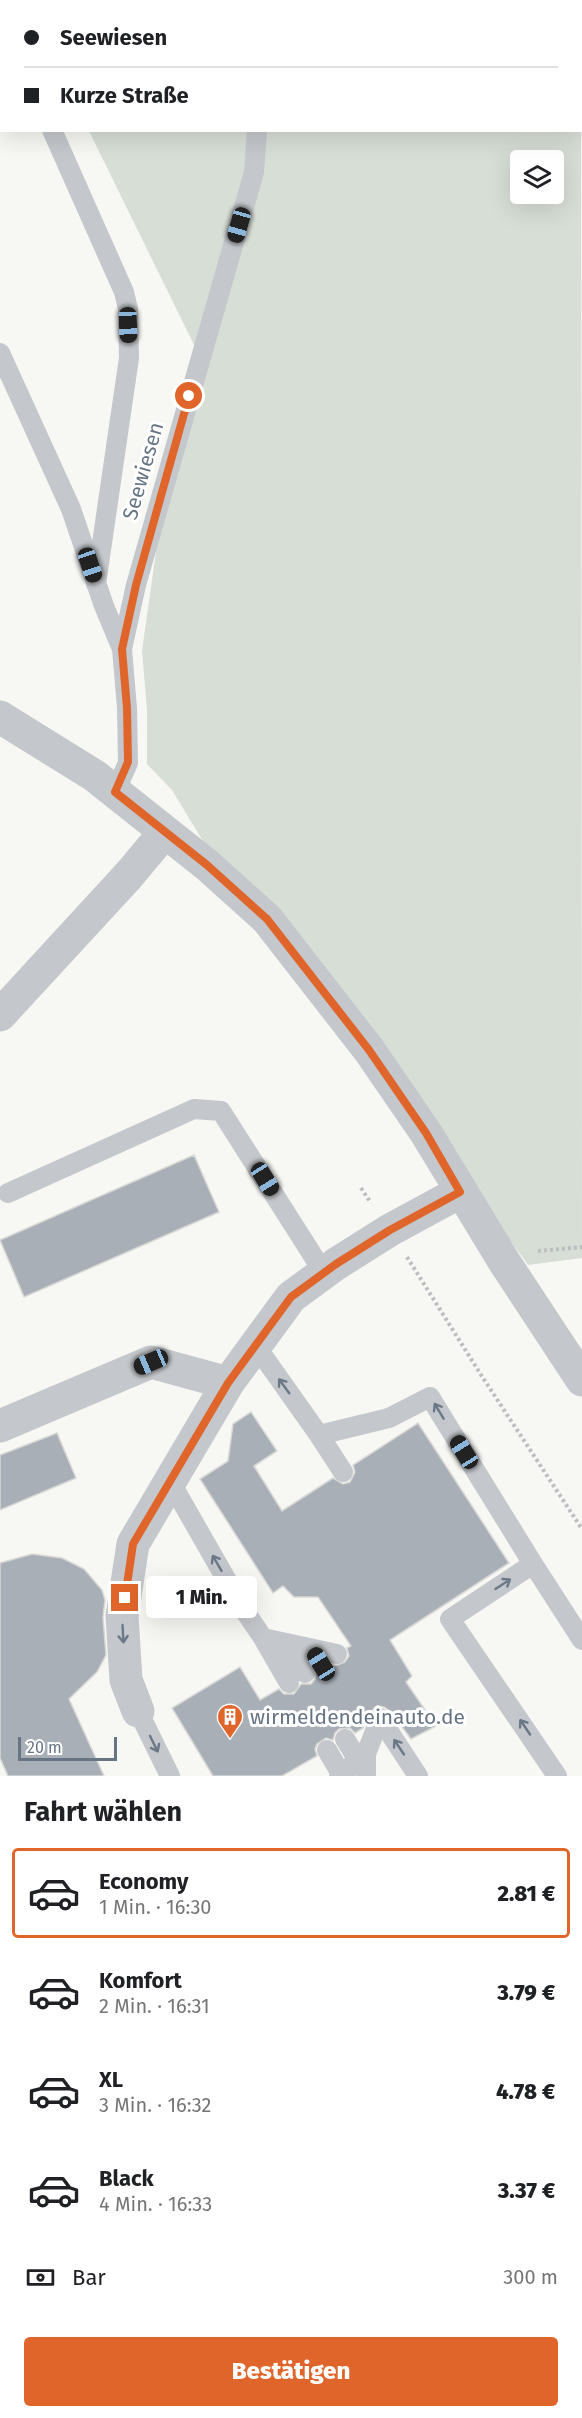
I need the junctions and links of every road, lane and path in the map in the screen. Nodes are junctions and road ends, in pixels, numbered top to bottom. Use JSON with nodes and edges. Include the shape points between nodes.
{"nodes":[{"id":1,"x":53,"y":132,"type":"edge"},
{"id":2,"x":257,"y":132,"type":"edge"},
{"id":3,"x":0,"y":353,"type":"edge"},
{"id":4,"x":96,"y":584,"type":"junction"},
{"id":5,"x":122,"y":649,"type":"junction"},
{"id":6,"x":0,"y":717,"type":"edge"},
{"id":7,"x":115,"y":792,"type":"junction"},
{"id":8,"x":165,"y":832,"type":"junction"},
{"id":9,"x":0,"y":1015,"type":"edge"},
{"id":10,"x":460,"y":1192,"type":"junction"},
{"id":11,"x":8,"y":1193,"type":"dead end"},
{"id":12,"x":582,"y":1247,"type":"edge"},
{"id":13,"x":505,"y":1263,"type":"junction"},
{"id":14,"x":324,"y":1273,"type":"junction"},
{"id":15,"x":422,"y":1282,"type":"dead end"},
{"id":16,"x":256,"y":1346,"type":"junction"},
{"id":17,"x":582,"y":1380,"type":"edge"},
{"id":18,"x":228,"y":1383,"type":"junction"},
{"id":19,"x":0,"y":1426,"type":"edge"},
{"id":20,"x":319,"y":1435,"type":"junction"},
{"id":21,"x":343,"y":1472,"type":"dead end"},
{"id":22,"x":170,"y":1481,"type":"junction"},
{"id":23,"x":582,"y":1528,"type":"edge"},
{"id":24,"x":533,"y":1564,"type":"junction"},
{"id":25,"x":263,"y":1638,"type":"junction"},
{"id":26,"x":582,"y":1640,"type":"edge"},
{"id":27,"x":138,"y":1711,"type":"joint"},
{"id":28,"x":345,"y":1739,"type":"dead end"},
{"id":29,"x":367,"y":1746,"type":"edge"},
{"id":30,"x":327,"y":1750,"type":"dead end"},
{"id":31,"x":340,"y":1775,"type":"edge"},
{"id":32,"x":170,"y":1776,"type":"edge"},
{"id":33,"x":418,"y":1776,"type":"edge"},
{"id":34,"x":557,"y":1776,"type":"edge"}],
"edges":[{"from":1,"to":4,"type":"lane","via":[[128,309],[129,358]]},
{"from":2,"to":5,"type":"lane","name":"Seewiesen","via":[[254,172],[166,474]]},
{"from":3,"to":4,"type":"lane","via":[[71,509]]},
{"from":4,"to":5,"type":"lane"},
{"from":5,"to":7,"type":"lane","name":"Seewiesen","via":[[128,762]]},
{"from":6,"to":7,"type":"street","via":[[72,760]]},
{"from":7,"to":8,"type":"street"},
{"from":8,"to":9,"type":"street"},
{"from":8,"to":10,"type":"street","via":[[267,919],[369,1050],[426,1133]]},
{"from":10,"to":13,"type":"street"},
{"from":10,"to":14,"type":"street","via":[[390,1230]]},
{"from":11,"to":14,"type":"lane","via":[[194,1109],[221,1111]]},
{"from":12,"to":13,"type":"path","via":[[536,1251]]},
{"from":13,"to":17,"type":"street"},
{"from":14,"to":16,"type":"street","via":[[291,1297]]},
{"from":15,"to":23,"type":"path"},
{"from":16,"to":18,"type":"street"},
{"from":20,"to":16,"type":"lane","one_way":true},
{"from":18,"to":19,"type":"street","via":[[151,1362]]},
{"from":18,"to":22,"type":"street"},
{"from":20,"to":21,"type":"lane"},
{"from":24,"to":20,"type":"lane","one_way":true,"via":[[430,1396],[389,1418]]},
{"from":25,"to":22,"type":"lane","one_way":true},
{"from":22,"to":27,"type":"street","one_way":true,"via":[[133,1544],[122,1616],[126,1680]]},
{"from":24,"to":26,"type":"lane"},
{"from":34,"to":24,"type":"lane","one_way":true,"via":[[445,1613]]},
{"from":25,"to":25,"type":"lane","via":[[313,1665],[287,1643]]},
{"from":27,"to":32,"type":"lane","one_way":true},
{"from":28,"to":29,"type":"lane"},
{"from":29,"to":31,"type":"lane"},
{"from":33,"to":29,"type":"lane","one_way":true},
{"from":30,"to":31,"type":"lane"}]}
